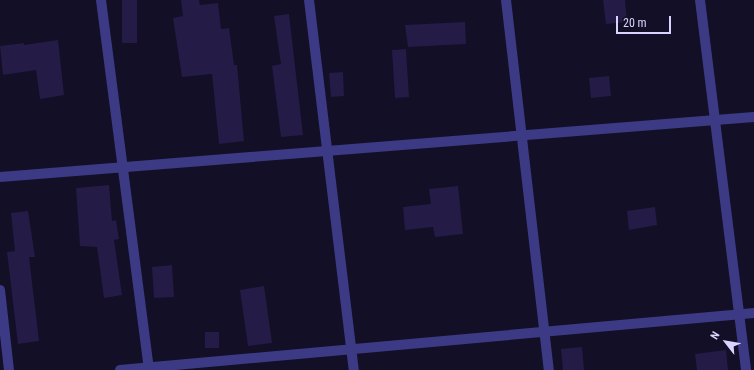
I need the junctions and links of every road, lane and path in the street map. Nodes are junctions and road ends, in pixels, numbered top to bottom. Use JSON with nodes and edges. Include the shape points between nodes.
{"nodes":[{"id":1,"x":101,"y":0,"type":"edge"},
{"id":2,"x":309,"y":0,"type":"edge"},
{"id":3,"x":506,"y":0,"type":"edge"},
{"id":4,"x":700,"y":0,"type":"edge"},
{"id":5,"x":754,"y":117,"type":"edge"},
{"id":6,"x":715,"y":120,"type":"junction"},
{"id":7,"x":522,"y":135,"type":"junction"},
{"id":8,"x":327,"y":151,"type":"junction"},
{"id":9,"x":122,"y":168,"type":"junction"},
{"id":10,"x":0,"y":177,"type":"edge"},
{"id":11,"x":0,"y":290,"type":"edge"},
{"id":12,"x":754,"y":313,"type":"edge"},
{"id":13,"x":739,"y":315,"type":"junction"},
{"id":14,"x":544,"y":332,"type":"junction"},
{"id":15,"x":351,"y":349,"type":"junction"},
{"id":16,"x":149,"y":369,"type":"edge"},
{"id":17,"x":9,"y":370,"type":"edge"},
{"id":18,"x":120,"y":370,"type":"edge"},
{"id":19,"x":354,"y":370,"type":"edge"},
{"id":20,"x":549,"y":370,"type":"edge"},
{"id":21,"x":746,"y":370,"type":"edge"}],
"edges":[{"from":1,"to":9,"type":"street"},
{"from":2,"to":8,"type":"street"},
{"from":3,"to":7,"type":"street"},
{"from":4,"to":6,"type":"street"},
{"from":5,"to":6,"type":"street"},
{"from":6,"to":7,"type":"street"},
{"from":6,"to":13,"type":"street"},
{"from":7,"to":8,"type":"street"},
{"from":7,"to":14,"type":"street"},
{"from":8,"to":9,"type":"street"},
{"from":8,"to":15,"type":"street"},
{"from":9,"to":10,"type":"street"},
{"from":9,"to":16,"type":"street"},
{"from":11,"to":17,"type":"street"},
{"from":12,"to":13,"type":"street"},
{"from":13,"to":14,"type":"street"},
{"from":13,"to":21,"type":"street"},
{"from":14,"to":15,"type":"street"},
{"from":14,"to":20,"type":"street"},
{"from":15,"to":16,"type":"street"},
{"from":15,"to":19,"type":"street"},
{"from":16,"to":18,"type":"street"}]}
